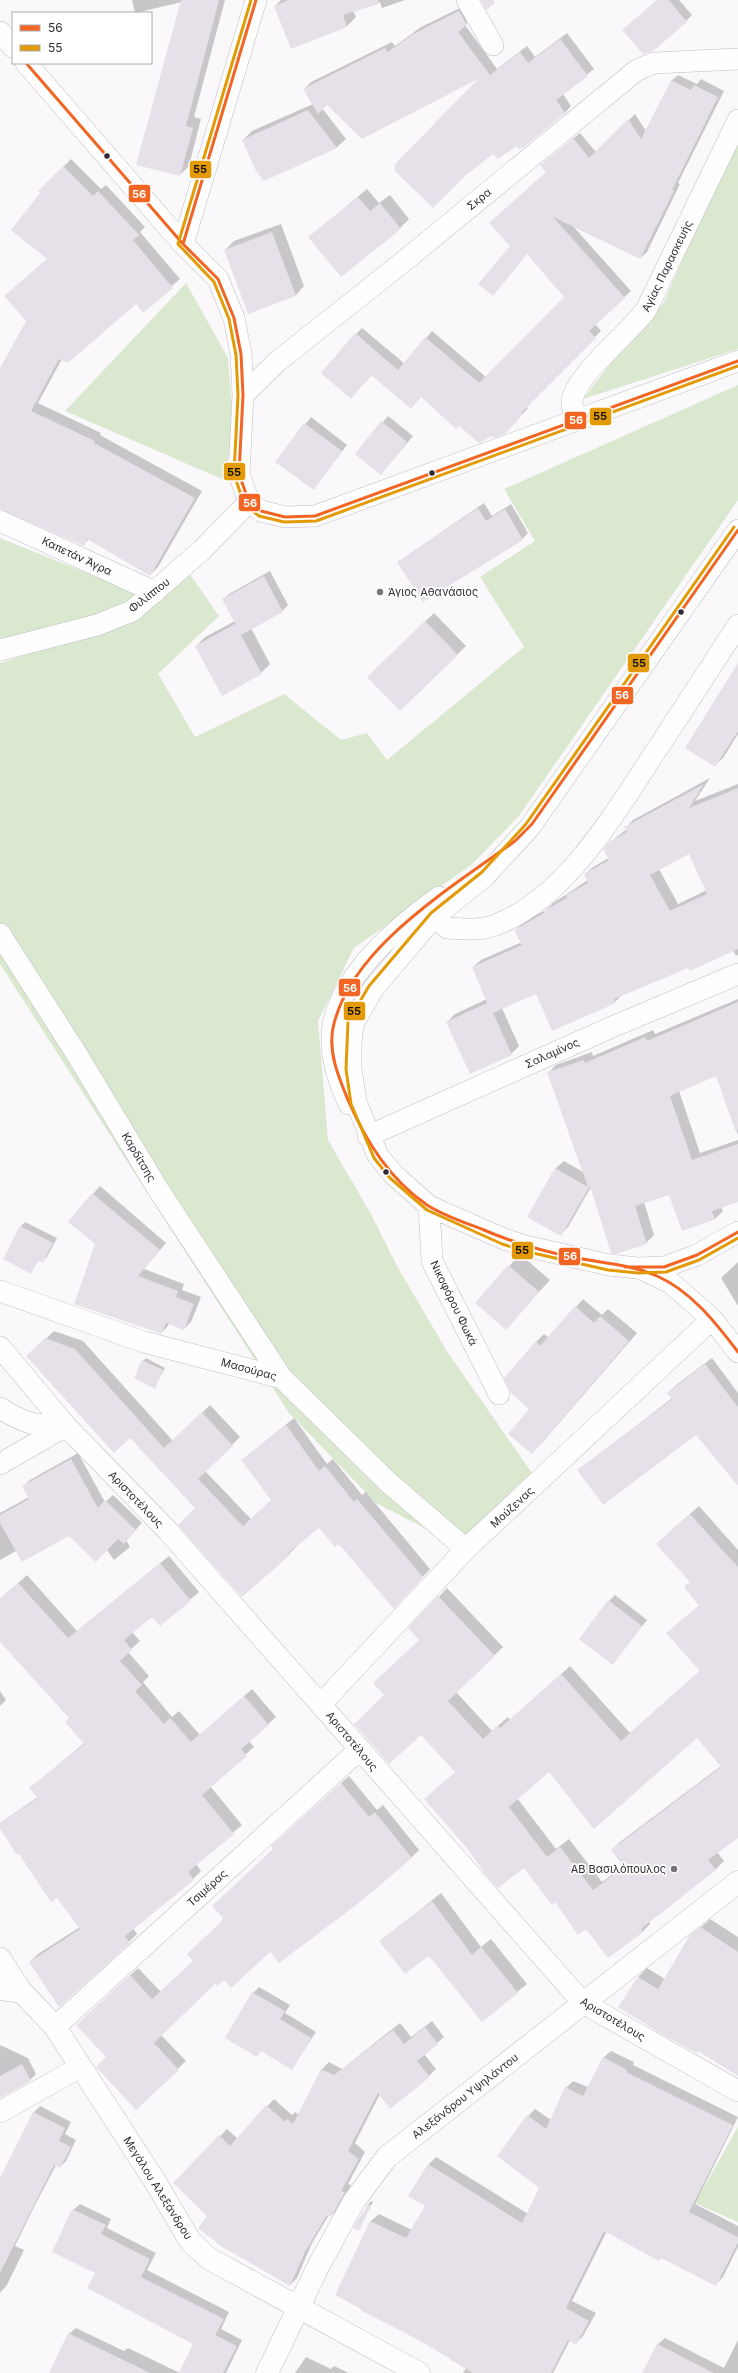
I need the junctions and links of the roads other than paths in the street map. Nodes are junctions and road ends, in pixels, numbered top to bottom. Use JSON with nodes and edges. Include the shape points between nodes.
{"nodes":[{"id":1,"x":256,"y":0,"type":"edge"},
{"id":2,"x":467,"y":0,"type":"edge"},
{"id":3,"x":0,"y":32,"type":"edge"},
{"id":4,"x":494,"y":45,"type":"dead end"},
{"id":5,"x":12,"y":46,"type":"edge"},
{"id":6,"x":738,"y":59,"type":"edge"},
{"id":7,"x":27,"y":64,"type":"edge"},
{"id":8,"x":738,"y":120,"type":"edge"},
{"id":9,"x":183,"y":244,"type":"junction"},
{"id":10,"x":738,"y":361,"type":"edge"},
{"id":11,"x":243,"y":395,"type":"junction"},
{"id":12,"x":574,"y":420,"type":"junction"},
{"id":13,"x":250,"y":502,"type":"junction"},
{"id":14,"x":0,"y":521,"type":"edge"},
{"id":15,"x":738,"y":530,"type":"edge"},
{"id":16,"x":155,"y":592,"type":"junction"},
{"id":17,"x":738,"y":625,"type":"edge"},
{"id":18,"x":0,"y":650,"type":"edge"},
{"id":19,"x":432,"y":911,"type":"junction"},
{"id":20,"x":0,"y":934,"type":"edge"},
{"id":21,"x":738,"y":974,"type":"edge"},
{"id":22,"x":368,"y":1136,"type":"junction"},
{"id":23,"x":429,"y":1206,"type":"junction"},
{"id":24,"x":738,"y":1232,"type":"edge"},
{"id":25,"x":638,"y":1268,"type":"junction"},
{"id":26,"x":0,"y":1291,"type":"edge"},
{"id":27,"x":712,"y":1319,"type":"junction"},
{"id":28,"x":0,"y":1347,"type":"edge"},
{"id":29,"x":738,"y":1352,"type":"edge"},
{"id":30,"x":282,"y":1378,"type":"junction"},
{"id":31,"x":499,"y":1394,"type":"dead end"},
{"id":32,"x":0,"y":1408,"type":"edge"},
{"id":33,"x":66,"y":1426,"type":"junction"},
{"id":34,"x":0,"y":1464,"type":"edge"},
{"id":35,"x":466,"y":1549,"type":"junction"},
{"id":36,"x":321,"y":1704,"type":"junction"},
{"id":37,"x":359,"y":1750,"type":"junction"},
{"id":38,"x":738,"y":1882,"type":"edge"},
{"id":39,"x":0,"y":1958,"type":"edge"},
{"id":40,"x":0,"y":1989,"type":"edge"},
{"id":41,"x":22,"y":1992,"type":"junction"},
{"id":42,"x":583,"y":2003,"type":"junction"},
{"id":43,"x":55,"y":2027,"type":"junction"},
{"id":44,"x":80,"y":2067,"type":"junction"},
{"id":45,"x":738,"y":2091,"type":"edge"},
{"id":46,"x":0,"y":2112,"type":"edge"},
{"id":47,"x":299,"y":2306,"type":"junction"},
{"id":48,"x":268,"y":2373,"type":"edge"},
{"id":49,"x":419,"y":2373,"type":"edge"}],
"edges":[{"from":1,"to":9,"type":"street"},
{"from":2,"to":4,"type":"street"},
{"from":3,"to":5,"type":"street"},
{"from":6,"to":11,"type":"street","name":"Σκρα","via":[[654,63],[637,70],[404,262],[278,361]]},
{"from":7,"to":9,"type":"street"},
{"from":8,"to":12,"type":"street","name":"Αγίας Παρασκευής","via":[[646,310],[588,372],[575,392],[572,401]]},
{"from":9,"to":11,"type":"street","via":[[218,279],[234,318],[241,354]]},
{"from":10,"to":12,"type":"street"},
{"from":11,"to":13,"type":"street","via":[[239,474]]},
{"from":12,"to":13,"type":"street","via":[[315,516],[285,517],[261,511]]},
{"from":13,"to":16,"type":"street","name":"Φιλίππου"},
{"from":14,"to":16,"type":"street","name":"Καπετάν Άγρα"},
{"from":15,"to":19,"type":"street","via":[[530,827],[481,866]]},
{"from":16,"to":18,"type":"street","name":"Φιλίππου","via":[[132,611],[97,625]]},
{"from":17,"to":19,"type":"street","via":[[626,796],[573,868],[535,902],[497,925],[473,929],[447,928]]},
{"from":19,"to":22,"type":"street","via":[[373,989],[353,1024],[351,1069],[356,1102]]},
{"from":20,"to":30,"type":"street","name":"Καρδίτσης","via":[[156,1186]]},
{"from":21,"to":22,"type":"street","name":"Σαλαμίνος"},
{"from":22,"to":23,"type":"street","via":[[378,1156],[394,1175]]},
{"from":23,"to":25,"type":"street","via":[[525,1246],[609,1265]]},
{"from":23,"to":31,"type":"street","name":"Νικοφόρου Φωκά","via":[[432,1261]]},
{"from":24,"to":25,"type":"street","via":[[697,1255],[664,1267]]},
{"from":25,"to":27,"type":"street","via":[[671,1283]]},
{"from":26,"to":30,"type":"street","name":"Μασούρας","via":[[144,1342]]},
{"from":27,"to":29,"type":"street"},
{"from":27,"to":35,"type":"street","name":"Μούζενας"},
{"from":28,"to":33,"type":"street","name":"Αριστοτέλους"},
{"from":30,"to":35,"type":"street","name":"Μασούρας","via":[[388,1482]]},
{"from":32,"to":33,"type":"street","via":[[16,1418],[38,1426]]},
{"from":33,"to":34,"type":"street"},
{"from":33,"to":36,"type":"street","name":"Αριστοτέλους","via":[[168,1531]]},
{"from":35,"to":36,"type":"street","name":"Μούζενας"},
{"from":36,"to":37,"type":"street","name":"Αριστοτέλους"},
{"from":37,"to":42,"type":"street","name":"Αριστοτέλους"},
{"from":37,"to":43,"type":"street","name":"Τσιμέρας"},
{"from":38,"to":42,"type":"street","name":"Αλεξάνδρου Υψηλάντου"},
{"from":39,"to":41,"type":"street","name":"Μεγάλου Αλεξάνδρου"},
{"from":40,"to":41,"type":"street"},
{"from":41,"to":43,"type":"street","name":"Μεγάλου Αλεξάνδρου"},
{"from":42,"to":45,"type":"street","name":"Αριστοτέλους"},
{"from":42,"to":47,"type":"street","name":"Αλεξάνδρου Υψηλάντου","via":[[387,2157],[354,2200]]},
{"from":43,"to":44,"type":"street","name":"Μεγάλου Αλεξάνδρου"},
{"from":44,"to":46,"type":"street"},
{"from":44,"to":47,"type":"street","name":"Μεγάλου Αλεξάνδρου","via":[[190,2241],[208,2258]]},
{"from":47,"to":48,"type":"street","name":"Αλεξάνδρου Υψηλάντου"},
{"from":47,"to":49,"type":"street","name":"Μεγάλου Αλεξάνδρου"}]}
